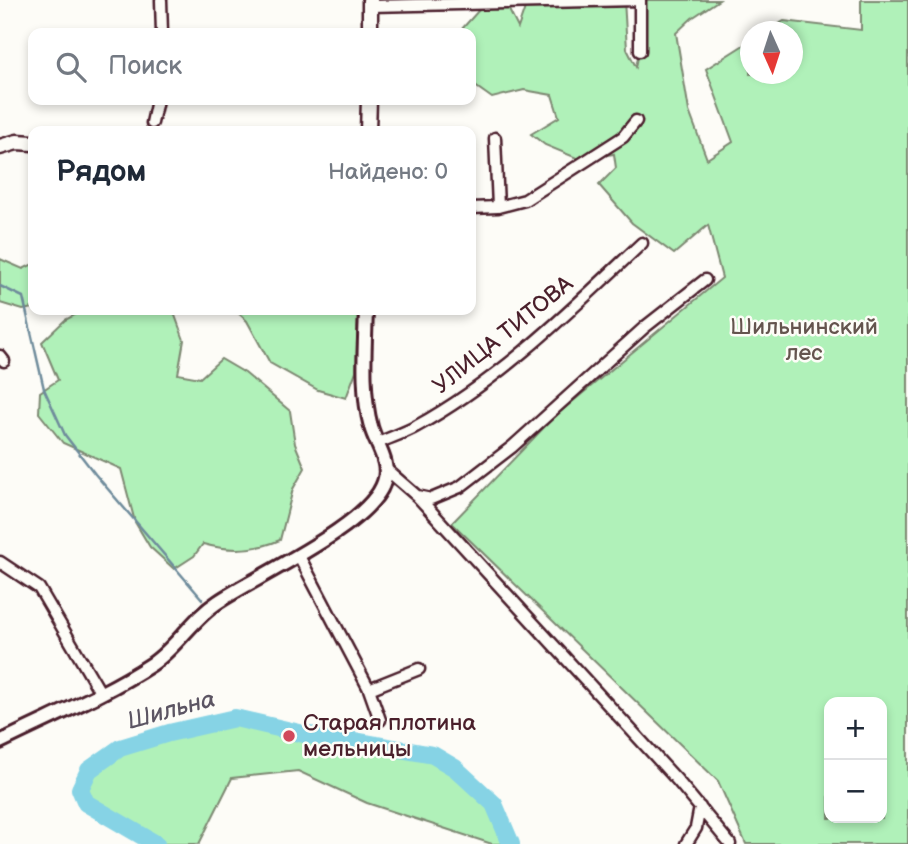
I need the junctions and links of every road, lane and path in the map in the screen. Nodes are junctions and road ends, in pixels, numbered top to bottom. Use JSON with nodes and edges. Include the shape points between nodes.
{"nodes":[{"id":1,"x":161,"y":0,"type":"edge"},
{"id":2,"x":638,"y":0,"type":"edge"},
{"id":3,"x":370,"y":3,"type":"edge"},
{"id":4,"x":162,"y":28,"type":"edge"},
{"id":5,"x":370,"y":28,"type":"edge"},
{"id":6,"x":640,"y":51,"type":"dead end"},
{"id":7,"x":156,"y":105,"type":"edge"},
{"id":8,"x":369,"y":105,"type":"edge"},
{"id":9,"x":636,"y":121,"type":"dead end"},
{"id":10,"x":152,"y":123,"type":"dead end"},
{"id":11,"x":368,"y":126,"type":"edge"},
{"id":12,"x":495,"y":138,"type":"dead end"},
{"id":13,"x":28,"y":143,"type":"edge"},
{"id":14,"x":0,"y":147,"type":"edge"},
{"id":15,"x":498,"y":207,"type":"junction"},
{"id":16,"x":476,"y":208,"type":"edge"},
{"id":17,"x":642,"y":243,"type":"dead end"},
{"id":18,"x":705,"y":280,"type":"dead end"},
{"id":19,"x":366,"y":315,"type":"edge"},
{"id":20,"x":378,"y":443,"type":"junction"},
{"id":21,"x":387,"y":470,"type":"junction"},
{"id":22,"x":417,"y":496,"type":"junction"},
{"id":23,"x":299,"y":556,"type":"junction"},
{"id":24,"x":0,"y":562,"type":"edge"},
{"id":25,"x":419,"y":669,"type":"dead end"},
{"id":26,"x":369,"y":689,"type":"junction"},
{"id":27,"x":100,"y":692,"type":"junction"},
{"id":28,"x":380,"y":720,"type":"dead end"},
{"id":29,"x":0,"y":742,"type":"edge"},
{"id":30,"x":700,"y":807,"type":"junction"},
{"id":31,"x":686,"y":844,"type":"edge"},
{"id":32,"x":730,"y":844,"type":"edge"}],
"edges":[{"from":1,"to":4,"type":"street"},
{"from":2,"to":3,"type":"street"},
{"from":2,"to":6,"type":"street"},
{"from":3,"to":5,"type":"main road"},
{"from":7,"to":10,"type":"street"},
{"from":8,"to":11,"type":"main road"},
{"from":9,"to":15,"type":"street","via":[[623,137],[525,200]]},
{"from":12,"to":15,"type":"street"},
{"from":13,"to":14,"type":"main road"},
{"from":15,"to":16,"type":"street"},
{"from":17,"to":20,"type":"street","name":"УЛИЦА ТИТОВА","via":[[553,327],[451,405]]},
{"from":18,"to":22,"type":"street","via":[[460,487],[432,499]]},
{"from":19,"to":20,"type":"street","via":[[367,403]]},
{"from":20,"to":21,"type":"street"},
{"from":21,"to":22,"type":"street"},
{"from":21,"to":23,"type":"street","via":[[384,485],[355,517]]},
{"from":22,"to":30,"type":"street"},
{"from":23,"to":26,"type":"street"},
{"from":23,"to":27,"type":"street","via":[[218,602],[152,664]]},
{"from":24,"to":27,"type":"street","via":[[39,588]]},
{"from":25,"to":26,"type":"street"},
{"from":26,"to":28,"type":"street"},
{"from":27,"to":29,"type":"street"},
{"from":30,"to":31,"type":"street","via":[[696,828]]},
{"from":30,"to":32,"type":"street"}]}
